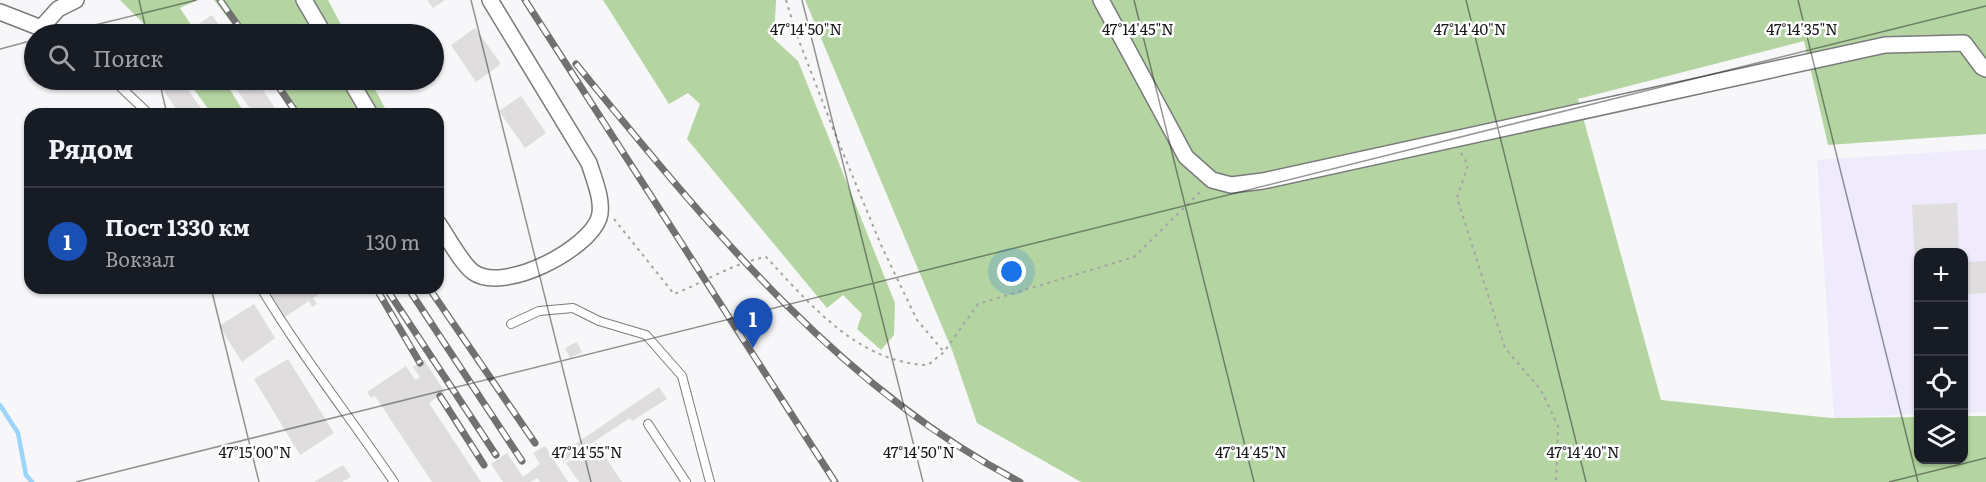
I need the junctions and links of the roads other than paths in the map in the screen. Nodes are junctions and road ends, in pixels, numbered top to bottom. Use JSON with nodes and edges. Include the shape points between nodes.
{"nodes":[{"id":1,"x":76,"y":0,"type":"edge"},
{"id":2,"x":304,"y":0,"type":"edge"},
{"id":3,"x":490,"y":0,"type":"edge"},
{"id":4,"x":1101,"y":0,"type":"edge"},
{"id":5,"x":0,"y":12,"type":"edge"},
{"id":6,"x":28,"y":24,"type":"edge"},
{"id":7,"x":49,"y":24,"type":"edge"},
{"id":8,"x":318,"y":24,"type":"edge"},
{"id":9,"x":1986,"y":69,"type":"edge"},
{"id":10,"x":123,"y":90,"type":"edge"},
{"id":11,"x":356,"y":90,"type":"edge"},
{"id":12,"x":142,"y":108,"type":"edge"},
{"id":13,"x":366,"y":108,"type":"edge"},
{"id":14,"x":444,"y":231,"type":"edge"},
{"id":15,"x":265,"y":294,"type":"edge"},
{"id":16,"x":511,"y":324,"type":"dead end"},
{"id":17,"x":648,"y":424,"type":"dead end"},
{"id":18,"x":394,"y":482,"type":"edge"},
{"id":19,"x":686,"y":482,"type":"edge"},
{"id":20,"x":710,"y":482,"type":"edge"}],
"edges":[{"from":1,"to":7,"type":"street","via":[[58,9]]},
{"from":2,"to":8,"type":"street"},
{"from":3,"to":14,"type":"street","via":[[589,163],[598,193],[599,217],[583,240],[527,273],[491,280],[473,271]]},
{"from":4,"to":9,"type":"street","via":[[1186,157],[1212,180],[1232,185],[1886,45],[1964,42]]},
{"from":5,"to":6,"type":"street"},
{"from":10,"to":12,"type":"lane"},
{"from":11,"to":13,"type":"street"},
{"from":15,"to":18,"type":"lane"},
{"from":16,"to":20,"type":"lane","via":[[539,311],[573,308],[599,321],[646,335],[682,376]]},
{"from":17,"to":19,"type":"lane"}]}
